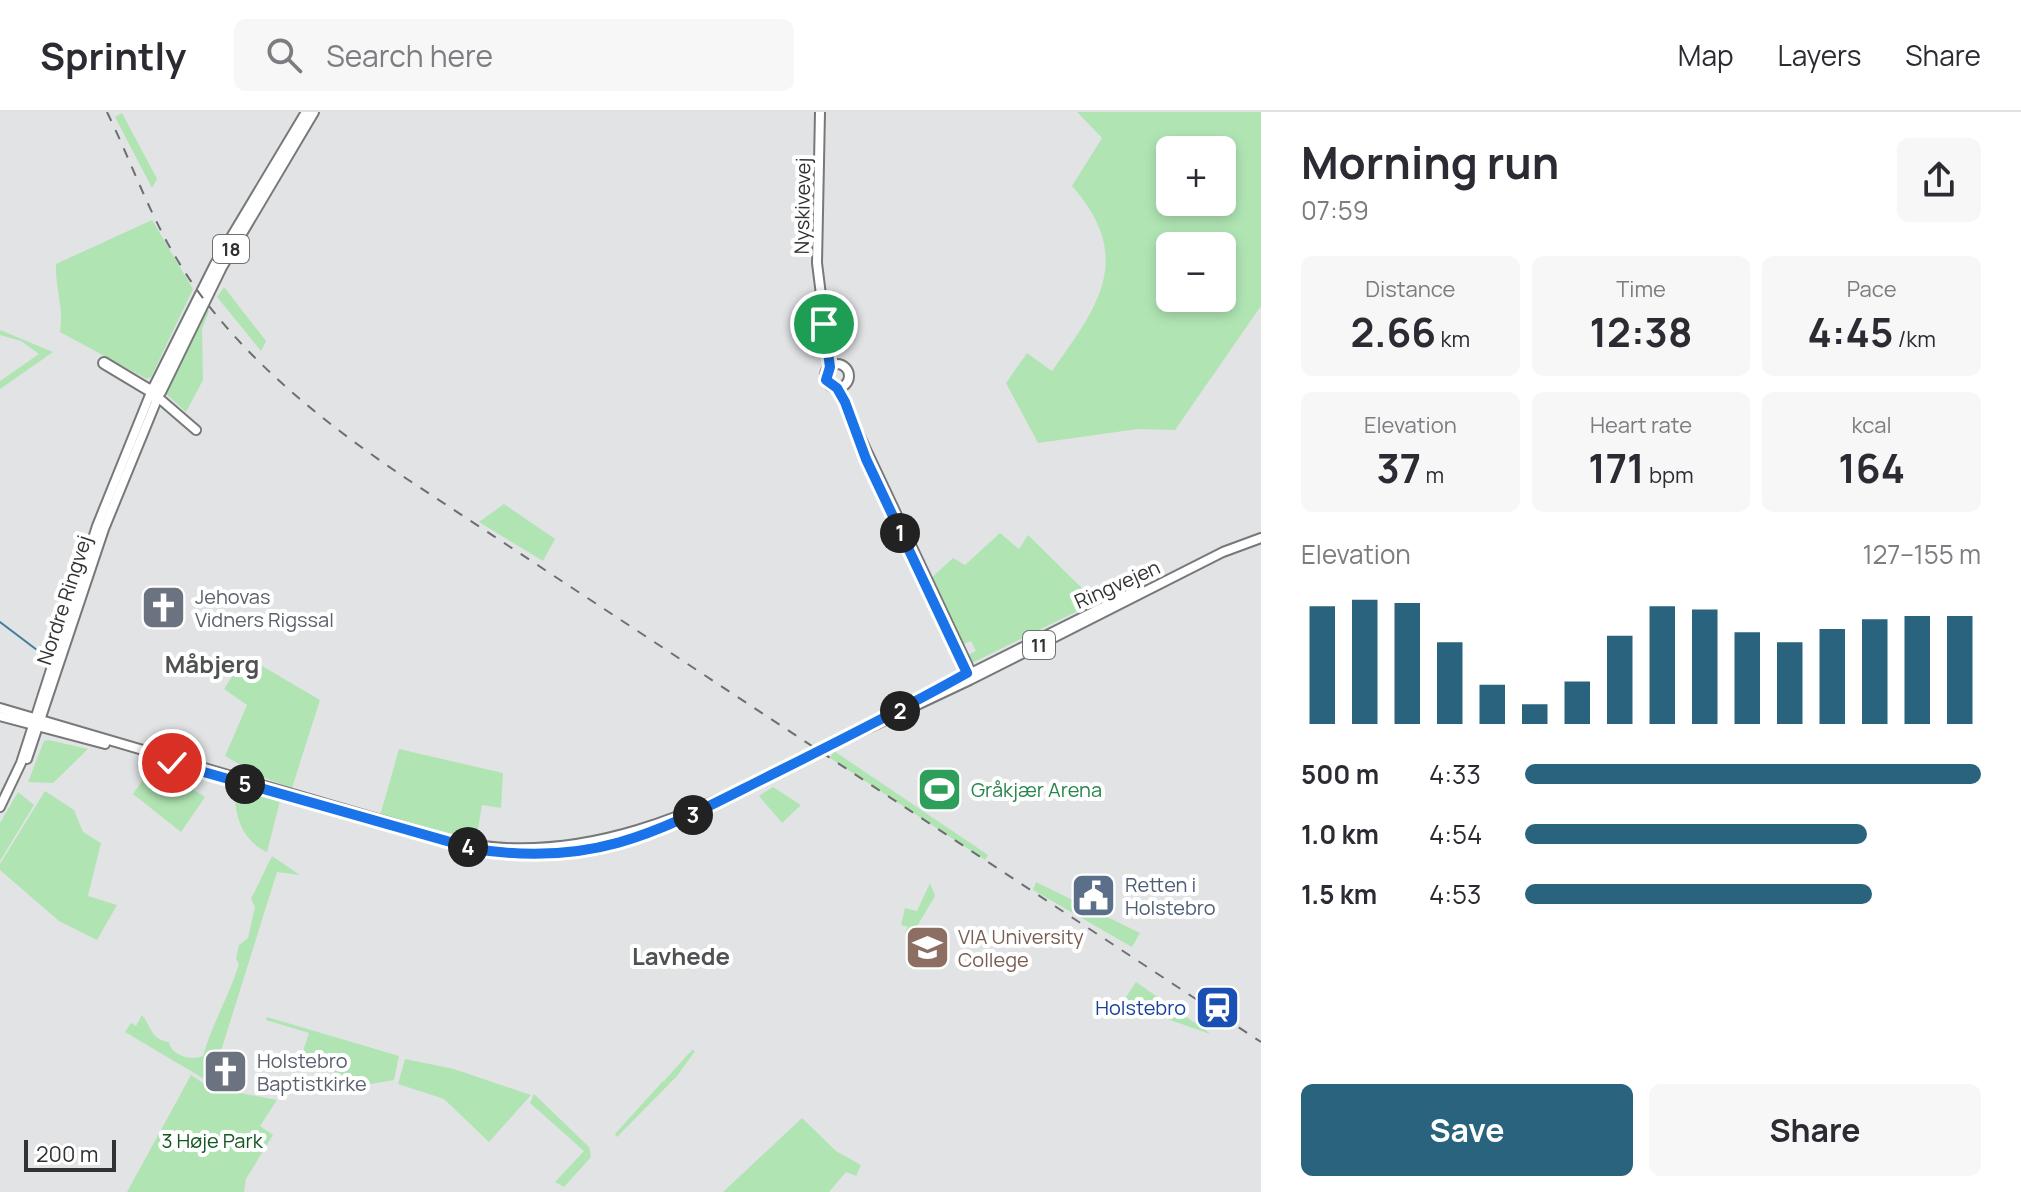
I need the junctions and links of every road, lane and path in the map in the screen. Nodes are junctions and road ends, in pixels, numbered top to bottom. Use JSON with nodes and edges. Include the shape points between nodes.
{"nodes":[{"id":1,"x":306,"y":112,"type":"edge"},
{"id":2,"x":313,"y":112,"type":"edge"},
{"id":3,"x":820,"y":112,"type":"edge"},
{"id":4,"x":104,"y":363,"type":"dead end"},
{"id":5,"x":833,"y":366,"type":"junction"},
{"id":6,"x":840,"y":387,"type":"junction"},
{"id":7,"x":155,"y":394,"type":"junction"},
{"id":8,"x":196,"y":430,"type":"dead end"},
{"id":9,"x":1261,"y":538,"type":"edge"},
{"id":10,"x":1182,"y":572,"type":"junction"},
{"id":11,"x":967,"y":673,"type":"junction"},
{"id":12,"x":0,"y":712,"type":"edge"},
{"id":13,"x":894,"y":714,"type":"junction"},
{"id":14,"x":37,"y":721,"type":"junction"},
{"id":15,"x":0,"y":810,"type":"edge"},
{"id":16,"x":626,"y":839,"type":"junction"}],
"edges":[{"from":1,"to":7,"type":"main road","number":"18","via":[[178,336]]},
{"from":2,"to":7,"type":"highway","number":"18","via":[[221,267]]},
{"from":3,"to":5,"type":"main road","name":"Nyskivevej","via":[[817,263]]},
{"from":4,"to":7,"type":"highway"},
{"from":5,"to":6,"type":"main road","via":[[825,379]]},
{"from":5,"to":6,"type":"main road","via":[[848,373]]},
{"from":6,"to":11,"type":"main road","via":[[866,459]]},
{"from":7,"to":8,"type":"main road"},
{"from":7,"to":14,"type":"main road","name":"Nordre Ringvej","number":"18"},
{"from":7,"to":14,"type":"main road","name":"Nordre Ringvej","number":"18","via":[[97,526]]},
{"from":9,"to":10,"type":"main road","name":"Ringvejen","number":"11"},
{"from":10,"to":11,"type":"main road","name":"Ringvejen","number":"11"},
{"from":10,"to":13,"type":"main road","name":"Ringvejen","number":"11"},
{"from":11,"to":13,"type":"main road","name":"Ringvejen","number":"11"},
{"from":12,"to":14,"type":"main road","number":"11"},
{"from":13,"to":16,"type":"main road","name":"Ringvejen","number":"11","bridge":true,"via":[[702,809]]},
{"from":14,"to":15,"type":"main road","name":"Nordre Ringvej"},
{"from":14,"to":15,"type":"main road","name":"Nordre Ringvej","via":[[18,782]]},
{"from":14,"to":16,"type":"main road","number":"11","via":[[476,846],[546,850]]},
{"from":14,"to":16,"type":"main road","number":"11","via":[[475,849],[541,855],[594,850]]}]}
